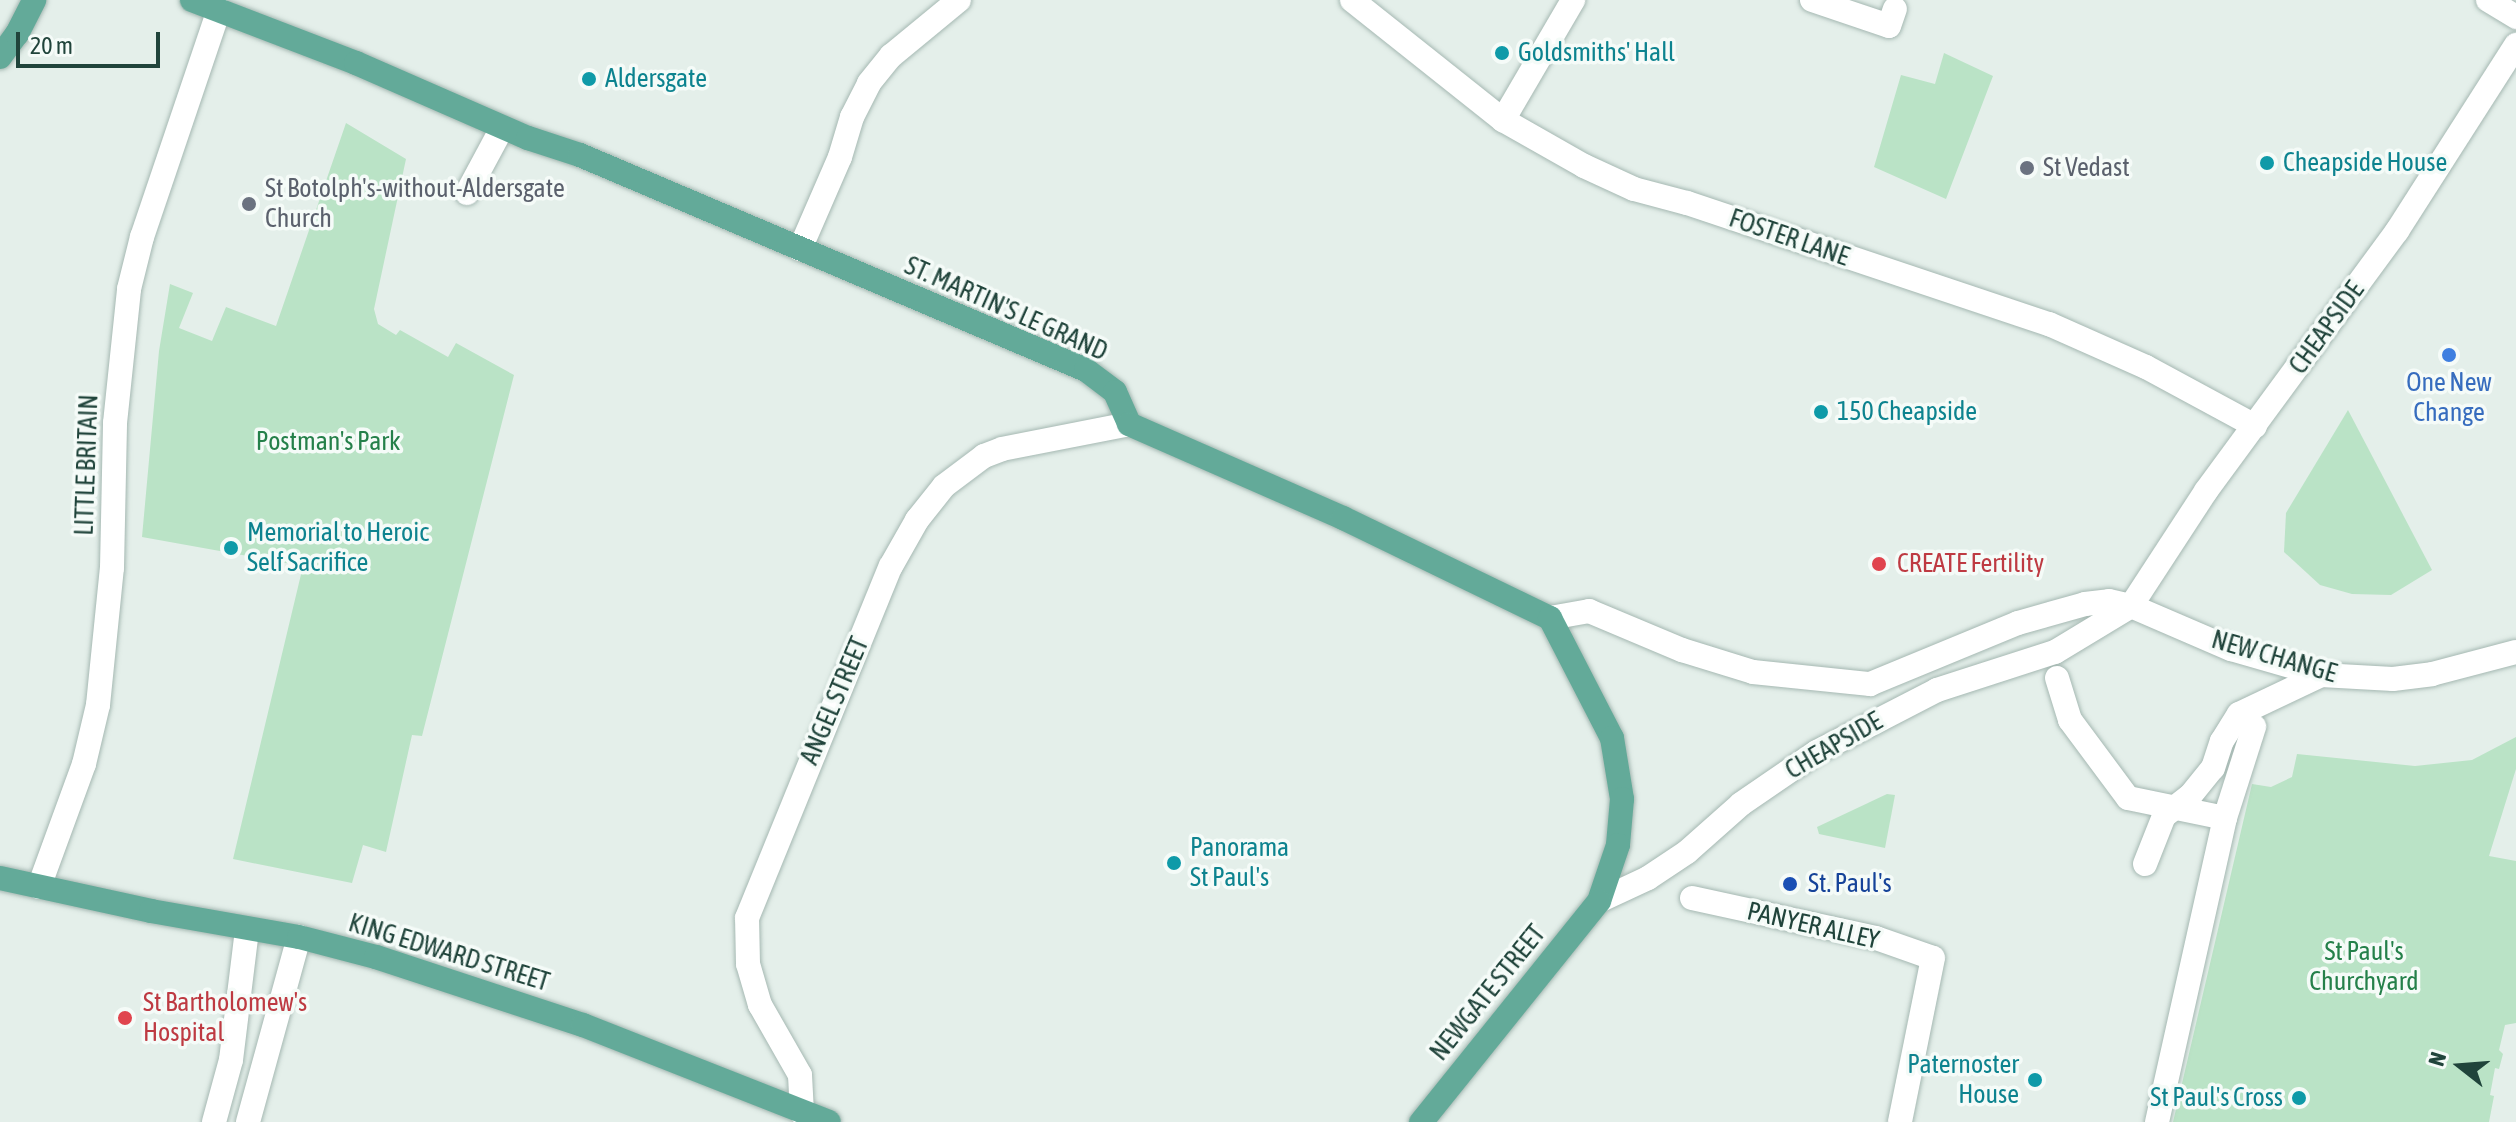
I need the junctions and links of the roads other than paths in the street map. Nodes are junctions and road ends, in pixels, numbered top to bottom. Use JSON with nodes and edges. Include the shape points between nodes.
{"nodes":[{"id":1,"x":34,"y":0,"type":"edge"},
{"id":2,"x":192,"y":0,"type":"edge"},
{"id":3,"x":959,"y":0,"type":"edge"},
{"id":4,"x":1352,"y":0,"type":"edge"},
{"id":5,"x":1573,"y":0,"type":"edge"},
{"id":6,"x":2488,"y":0,"type":"edge"},
{"id":7,"x":1809,"y":7,"type":"edge"},
{"id":8,"x":1895,"y":9,"type":"dead end"},
{"id":9,"x":219,"y":10,"type":"junction"},
{"id":10,"x":2516,"y":17,"type":"edge"},
{"id":11,"x":2516,"y":45,"type":"edge"},
{"id":12,"x":0,"y":57,"type":"edge"},
{"id":13,"x":1503,"y":120,"type":"junction"},
{"id":14,"x":502,"y":128,"type":"junction"},
{"id":15,"x":467,"y":193,"type":"dead end"},
{"id":16,"x":800,"y":249,"type":"junction"},
{"id":17,"x":1129,"y":424,"type":"junction"},
{"id":18,"x":2255,"y":426,"type":"junction"},
{"id":19,"x":2131,"y":606,"type":"junction"},
{"id":20,"x":1550,"y":618,"type":"junction"},
{"id":21,"x":2516,"y":652,"type":"edge"},
{"id":22,"x":2321,"y":675,"type":"junction"},
{"id":23,"x":2057,"y":678,"type":"dead end"},
{"id":24,"x":2254,"y":727,"type":"dead end"},
{"id":25,"x":2175,"y":808,"type":"junction"},
{"id":26,"x":2225,"y":818,"type":"junction"},
{"id":27,"x":2145,"y":864,"type":"dead end"},
{"id":28,"x":0,"y":878,"type":"edge"},
{"id":29,"x":39,"y":887,"type":"junction"},
{"id":30,"x":1692,"y":898,"type":"dead end"},
{"id":31,"x":1599,"y":901,"type":"junction"},
{"id":32,"x":247,"y":929,"type":"junction"},
{"id":33,"x":299,"y":937,"type":"junction"},
{"id":34,"x":798,"y":1117,"type":"edge"},
{"id":35,"x":214,"y":1122,"type":"edge"},
{"id":36,"x":248,"y":1122,"type":"edge"},
{"id":37,"x":829,"y":1122,"type":"edge"},
{"id":38,"x":1421,"y":1122,"type":"edge"},
{"id":39,"x":1900,"y":1122,"type":"edge"},
{"id":40,"x":2157,"y":1122,"type":"edge"}],
"edges":[{"from":1,"to":12,"type":"main road"},
{"from":2,"to":9,"type":"main road","name":"ST. MARTIN'S LE GRAND"},
{"from":3,"to":16,"type":"street","via":[[891,56],[869,83]]},
{"from":4,"to":13,"type":"street","name":"FOSTER LANE"},
{"from":5,"to":13,"type":"street"},
{"from":6,"to":10,"type":"street"},
{"from":7,"to":8,"type":"street","via":[[1889,26]]},
{"from":9,"to":14,"type":"main road","name":"ST. MARTIN'S LE GRAND"},
{"from":9,"to":29,"type":"street","name":"LITTLE BRITAIN","via":[[129,289],[115,423],[112,568],[98,705],[84,764]]},
{"from":11,"to":18,"type":"street","name":"CHEAPSIDE","via":[[2397,231]]},
{"from":13,"to":18,"type":"street","name":"FOSTER LANE","via":[[1634,189],[2049,324],[2146,367]]},
{"from":14,"to":15,"type":"street"},
{"from":14,"to":16,"type":"main road","name":"ST. MARTIN'S LE GRAND","via":[[580,155]]},
{"from":16,"to":17,"type":"main road","name":"ST. MARTIN'S LE GRAND","via":[[1086,370],[1115,392]]},
{"from":17,"to":20,"type":"main road","via":[[1343,518]]},
{"from":17,"to":34,"type":"street","name":"ANGEL STREET","via":[[984,456],[944,486],[891,566],[747,918],[748,964],[760,1005],[800,1075]]},
{"from":18,"to":19,"type":"street","name":"CHEAPSIDE"},
{"from":19,"to":20,"type":"street","name":"CHEAPSIDE","via":[[2109,601],[2085,604],[2018,623],[1870,684],[1753,672],[1682,650],[1589,611]]},
{"from":19,"to":22,"type":"street","name":"NEW CHANGE","via":[[2231,649]]},
{"from":19,"to":31,"type":"street","name":"CHEAPSIDE","via":[[2055,652],[1937,690],[1817,752],[1741,804],[1687,852]]},
{"from":20,"to":31,"type":"main road","via":[[1604,720],[1616,758],[1622,799],[1618,845]]},
{"from":21,"to":22,"type":"street","name":"NEW CHANGE","via":[[2393,679]]},
{"from":22,"to":25,"type":"street","via":[[2239,714],[2213,768]]},
{"from":23,"to":25,"type":"street","via":[[2070,720],[2128,798]]},
{"from":24,"to":26,"type":"street"},
{"from":25,"to":26,"type":"street"},
{"from":25,"to":27,"type":"street","via":[[2164,816]]},
{"from":26,"to":40,"type":"street"},
{"from":28,"to":29,"type":"main road"},
{"from":29,"to":32,"type":"main road","name":"KING EDWARD STREET"},
{"from":30,"to":39,"type":"street","name":"PANYER ALLEY","via":[[1876,938],[1933,958]]},
{"from":31,"to":38,"type":"main road","name":"NEWGATE STREET"},
{"from":32,"to":33,"type":"main road","name":"KING EDWARD STREET"},
{"from":32,"to":35,"type":"street","via":[[231,1060]]},
{"from":33,"to":34,"type":"main road","name":"KING EDWARD STREET","via":[[583,1025]]},
{"from":33,"to":36,"type":"street"},
{"from":34,"to":37,"type":"main road","name":"KING EDWARD STREET"}]}
